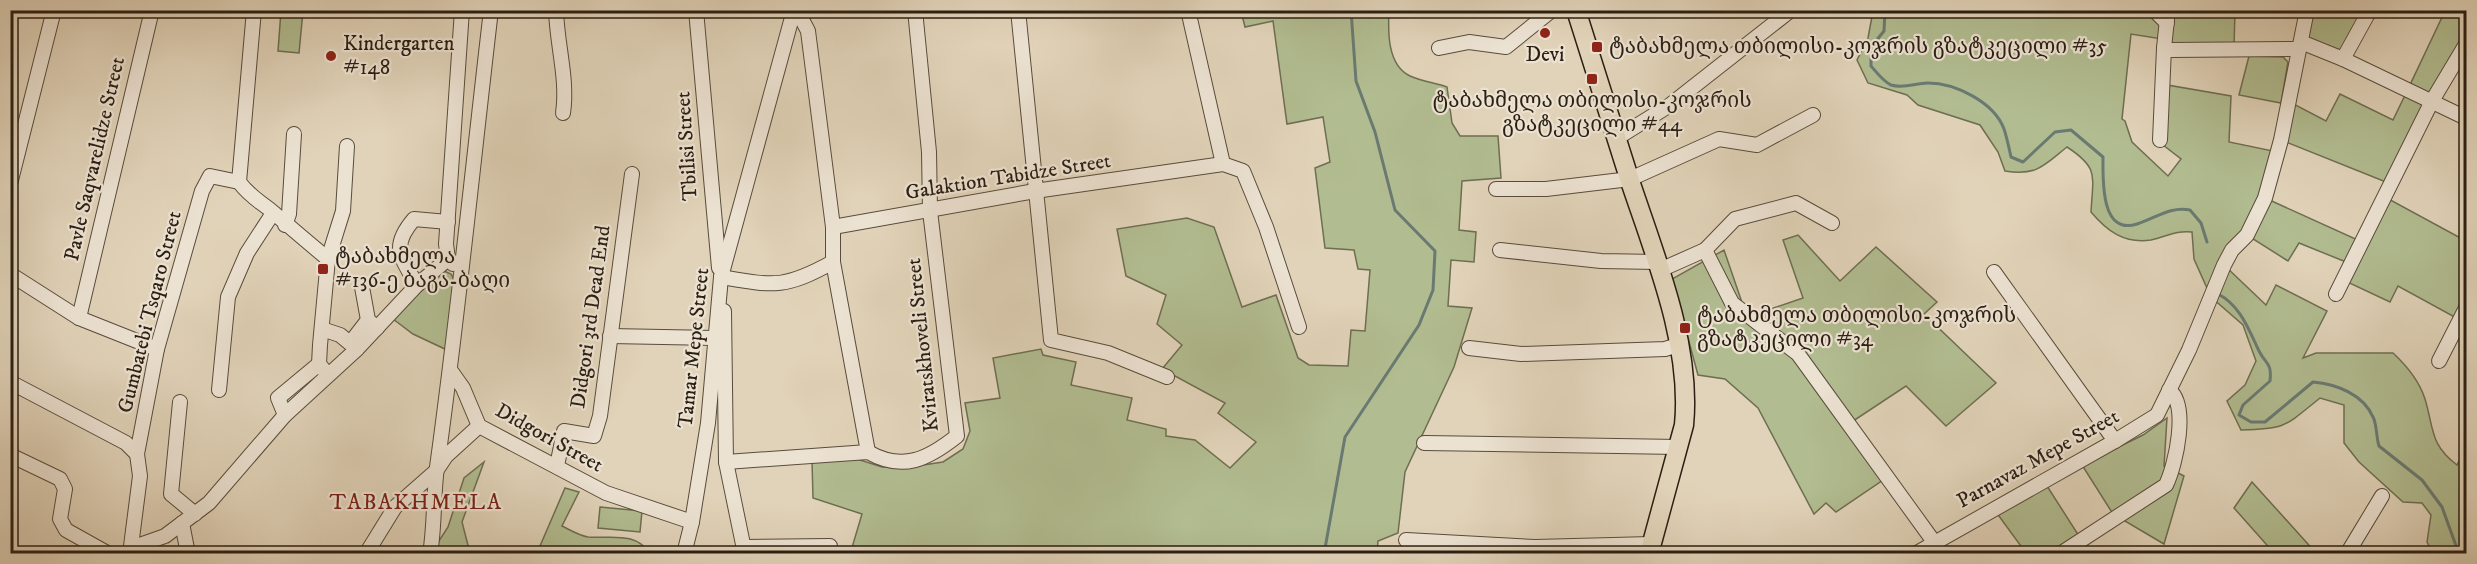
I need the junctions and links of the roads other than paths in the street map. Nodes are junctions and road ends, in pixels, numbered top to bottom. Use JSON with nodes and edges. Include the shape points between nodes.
{"nodes":[{"id":1,"x":54,"y":10,"type":"edge"},
{"id":2,"x":152,"y":10,"type":"edge"},
{"id":3,"x":254,"y":10,"type":"edge"},
{"id":4,"x":462,"y":10,"type":"edge"},
{"id":5,"x":491,"y":10,"type":"edge"},
{"id":6,"x":556,"y":10,"type":"edge"},
{"id":7,"x":696,"y":10,"type":"edge"},
{"id":8,"x":795,"y":10,"type":"edge"},
{"id":9,"x":915,"y":10,"type":"edge"},
{"id":10,"x":1018,"y":10,"type":"edge"},
{"id":11,"x":1188,"y":10,"type":"edge"},
{"id":12,"x":1552,"y":10,"type":"edge"},
{"id":13,"x":1576,"y":10,"type":"edge"},
{"id":14,"x":1791,"y":10,"type":"edge"},
{"id":15,"x":2154,"y":10,"type":"edge"},
{"id":16,"x":2307,"y":10,"type":"edge"},
{"id":17,"x":2370,"y":10,"type":"edge"},
{"id":18,"x":2168,"y":17,"type":"edge"},
{"id":19,"x":2466,"y":44,"type":"edge"},
{"id":20,"x":2300,"y":46,"type":"junction"},
{"id":21,"x":1439,"y":48,"type":"dead end"},
{"id":22,"x":2164,"y":48,"type":"junction"},
{"id":23,"x":2343,"y":59,"type":"junction"},
{"id":24,"x":2433,"y":101,"type":"junction"},
{"id":25,"x":563,"y":113,"type":"dead end"},
{"id":26,"x":1813,"y":116,"type":"dead end"},
{"id":27,"x":2466,"y":118,"type":"edge"},
{"id":28,"x":294,"y":134,"type":"dead end"},
{"id":29,"x":1617,"y":138,"type":"junction"},
{"id":30,"x":2160,"y":140,"type":"dead end"},
{"id":31,"x":347,"y":146,"type":"dead end"},
{"id":32,"x":1223,"y":164,"type":"junction"},
{"id":33,"x":632,"y":174,"type":"dead end"},
{"id":34,"x":1630,"y":179,"type":"junction"},
{"id":35,"x":239,"y":182,"type":"junction"},
{"id":36,"x":10,"y":183,"type":"edge"},
{"id":37,"x":1496,"y":189,"type":"dead end"},
{"id":38,"x":1035,"y":191,"type":"junction"},
{"id":39,"x":930,"y":211,"type":"junction"},
{"id":40,"x":273,"y":213,"type":"junction"},
{"id":41,"x":448,"y":222,"type":"junction"},
{"id":42,"x":1832,"y":223,"type":"dead end"},
{"id":43,"x":285,"y":225,"type":"junction"},
{"id":44,"x":833,"y":228,"type":"junction"},
{"id":45,"x":1500,"y":250,"type":"dead end"},
{"id":46,"x":1705,"y":250,"type":"junction"},
{"id":47,"x":328,"y":259,"type":"junction"},
{"id":48,"x":448,"y":259,"type":"junction"},
{"id":49,"x":833,"y":262,"type":"junction"},
{"id":50,"x":1659,"y":266,"type":"junction"},
{"id":51,"x":460,"y":272,"type":"junction"},
{"id":52,"x":1994,"y":272,"type":"dead end"},
{"id":53,"x":10,"y":274,"type":"edge"},
{"id":54,"x":721,"y":277,"type":"junction"},
{"id":55,"x":417,"y":285,"type":"junction"},
{"id":56,"x":362,"y":287,"type":"dead end"},
{"id":57,"x":2336,"y":294,"type":"dead end"},
{"id":58,"x":2466,"y":308,"type":"edge"},
{"id":59,"x":79,"y":318,"type":"junction"},
{"id":60,"x":373,"y":324,"type":"junction"},
{"id":61,"x":1299,"y":327,"type":"dead end"},
{"id":62,"x":322,"y":328,"type":"junction"},
{"id":63,"x":610,"y":336,"type":"junction"},
{"id":64,"x":715,"y":338,"type":"junction"},
{"id":65,"x":1678,"y":345,"type":"junction"},
{"id":66,"x":354,"y":346,"type":"junction"},
{"id":67,"x":1469,"y":348,"type":"dead end"},
{"id":68,"x":157,"y":349,"type":"junction"},
{"id":69,"x":2439,"y":361,"type":"dead end"},
{"id":70,"x":323,"y":369,"type":"junction"},
{"id":71,"x":451,"y":371,"type":"junction"},
{"id":72,"x":1167,"y":377,"type":"dead end"},
{"id":73,"x":10,"y":382,"type":"edge"},
{"id":74,"x":219,"y":390,"type":"dead end"},
{"id":75,"x":2169,"y":390,"type":"junction"},
{"id":76,"x":180,"y":402,"type":"dead end"},
{"id":77,"x":479,"y":426,"type":"junction"},
{"id":78,"x":2115,"y":441,"type":"junction"},
{"id":79,"x":1424,"y":443,"type":"dead end"},
{"id":80,"x":1679,"y":447,"type":"junction"},
{"id":81,"x":868,"y":452,"type":"junction"},
{"id":82,"x":137,"y":454,"type":"junction"},
{"id":83,"x":10,"y":455,"type":"edge"},
{"id":84,"x":726,"y":462,"type":"junction"},
{"id":85,"x":557,"y":466,"type":"junction"},
{"id":86,"x":436,"y":471,"type":"junction"},
{"id":87,"x":2382,"y":496,"type":"dead end"},
{"id":88,"x":195,"y":514,"type":"junction"},
{"id":89,"x":692,"y":522,"type":"junction"},
{"id":90,"x":183,"y":523,"type":"junction"},
{"id":91,"x":1406,"y":540,"type":"dead end"},
{"id":92,"x":1934,"y":542,"type":"junction"},
{"id":93,"x":830,"y":546,"type":"dead end"},
{"id":94,"x":1650,"y":549,"type":"edge"},
{"id":95,"x":745,"y":550,"type":"edge"},
{"id":96,"x":131,"y":551,"type":"edge"},
{"id":97,"x":110,"y":554,"type":"edge"},
{"id":98,"x":188,"y":554,"type":"edge"},
{"id":99,"x":366,"y":554,"type":"edge"},
{"id":100,"x":430,"y":554,"type":"edge"},
{"id":101,"x":684,"y":554,"type":"edge"},
{"id":102,"x":1915,"y":554,"type":"edge"},
{"id":103,"x":2060,"y":554,"type":"edge"},
{"id":104,"x":2347,"y":554,"type":"edge"}],
"edges":[{"from":1,"to":36,"type":"street"},
{"from":2,"to":59,"type":"street","name":"Pavle Saqvarelidze Street"},
{"from":3,"to":35,"type":"street"},
{"from":4,"to":41,"type":"street"},
{"from":5,"to":51,"type":"street"},
{"from":6,"to":25,"type":"street","via":[[557,44],[566,90]]},
{"from":7,"to":54,"type":"street","name":"Tbilisi Street"},
{"from":8,"to":44,"type":"street","via":[[808,31]]},
{"from":8,"to":54,"type":"street","name":"Tamar Mepe Street"},
{"from":9,"to":39,"type":"street","name":"Kviratskhoveli Street","via":[[930,152]]},
{"from":10,"to":38,"type":"street"},
{"from":11,"to":32,"type":"street"},
{"from":12,"to":21,"type":"street","via":[[1506,47],[1469,42]]},
{"from":13,"to":29,"type":"main road"},
{"from":14,"to":29,"type":"street","via":[[1670,105]]},
{"from":15,"to":18,"type":"street"},
{"from":16,"to":20,"type":"street","name":"Parnavaz Mepe Street"},
{"from":17,"to":23,"type":"street"},
{"from":18,"to":22,"type":"street"},
{"from":19,"to":24,"type":"street"},
{"from":20,"to":22,"type":"street"},
{"from":20,"to":23,"type":"street"},
{"from":20,"to":75,"type":"street","name":"Parnavaz Mepe Street","via":[[2265,198],[2247,235],[2224,265]]},
{"from":22,"to":30,"type":"street"},
{"from":23,"to":24,"type":"street"},
{"from":24,"to":27,"type":"street"},
{"from":24,"to":57,"type":"street"},
{"from":26,"to":34,"type":"street","via":[[1757,145],[1719,139]]},
{"from":28,"to":43,"type":"street"},
{"from":29,"to":34,"type":"main road"},
{"from":31,"to":47,"type":"street","via":[[343,211]]},
{"from":32,"to":38,"type":"street","name":"Galaktion Tabidze Street"},
{"from":32,"to":61,"type":"street","via":[[1244,171]]},
{"from":33,"to":63,"type":"street","name":"Didgori 3rd Dead End"},
{"from":34,"to":37,"type":"street","via":[[1546,189]]},
{"from":34,"to":50,"type":"main road"},
{"from":35,"to":40,"type":"street","via":[[253,199]]},
{"from":35,"to":68,"type":"street","name":"Gumbatebi Tsqaro Street","via":[[210,176],[202,190]]},
{"from":38,"to":39,"type":"street","name":"Galaktion Tabidze Street"},
{"from":38,"to":72,"type":"street","via":[[1051,340],[1108,353]]},
{"from":39,"to":44,"type":"street","name":"Galaktion Tabidze Street"},
{"from":39,"to":81,"type":"street","name":"Kviratskhoveli Street","via":[[957,436],[932,457],[883,460]]},
{"from":40,"to":43,"type":"street"},
{"from":40,"to":74,"type":"street","via":[[247,253],[228,297]]},
{"from":41,"to":48,"type":"street"},
{"from":41,"to":55,"type":"street","via":[[414,219],[403,232],[399,254]]},
{"from":42,"to":46,"type":"street","via":[[1796,203],[1735,219]]},
{"from":43,"to":47,"type":"street"},
{"from":44,"to":49,"type":"street"},
{"from":45,"to":50,"type":"street"},
{"from":46,"to":50,"type":"street"},
{"from":46,"to":92,"type":"street","via":[[1732,303],[1798,354]]},
{"from":47,"to":62,"type":"street"},
{"from":48,"to":51,"type":"street"},
{"from":48,"to":55,"type":"street"},
{"from":49,"to":54,"type":"street","via":[[788,283],[772,285]]},
{"from":49,"to":81,"type":"street"},
{"from":50,"to":65,"type":"main road"},
{"from":51,"to":71,"type":"street"},
{"from":52,"to":78,"type":"street"},
{"from":53,"to":59,"type":"street"},
{"from":54,"to":64,"type":"street","name":"Tamar Mepe Street"},
{"from":54,"to":84,"type":"street","via":[[726,322]]},
{"from":55,"to":60,"type":"street"},
{"from":56,"to":60,"type":"street"},
{"from":58,"to":69,"type":"street"},
{"from":59,"to":68,"type":"street"},
{"from":60,"to":66,"type":"street"},
{"from":62,"to":66,"type":"street"},
{"from":62,"to":70,"type":"street"},
{"from":63,"to":64,"type":"street"},
{"from":63,"to":85,"type":"street","name":"Didgori 3rd Dead End","via":[[594,436],[564,431]]},
{"from":64,"to":89,"type":"street","name":"Tamar Mepe Street","via":[[708,423]]},
{"from":65,"to":67,"type":"street","via":[[1665,349],[1521,354]]},
{"from":65,"to":80,"type":"main road","via":[[1686,403]]},
{"from":66,"to":70,"type":"street"},
{"from":68,"to":82,"type":"street","name":"Gumbatebi Tsqaro Street"},
{"from":70,"to":88,"type":"street","name":"Gumbatebi Tsqaro Street","via":[[278,398],[285,415]]},
{"from":71,"to":77,"type":"street","name":"Didgori Street"},
{"from":71,"to":86,"type":"street"},
{"from":73,"to":82,"type":"street","via":[[126,443]]},
{"from":75,"to":78,"type":"street","name":"Parnavaz Mepe Street","via":[[2157,415]]},
{"from":75,"to":103,"type":"street","via":[[2179,406],[2175,466],[2166,485]]},
{"from":76,"to":88,"type":"street","via":[[171,494]]},
{"from":77,"to":85,"type":"street","name":"Didgori Street"},
{"from":77,"to":86,"type":"street","via":[[446,456]]},
{"from":78,"to":92,"type":"street","name":"Parnavaz Mepe Street"},
{"from":79,"to":80,"type":"street"},
{"from":80,"to":94,"type":"main road"},
{"from":81,"to":84,"type":"street","name":"Kviratskhoveli Street"},
{"from":82,"to":96,"type":"street","name":"Gumbatebi Tsqaro Street","via":[[140,476]]},
{"from":83,"to":97,"type":"street","via":[[60,479],[65,489],[60,519],[66,530]]},
{"from":84,"to":95,"type":"street"},
{"from":85,"to":89,"type":"street","name":"Didgori Street","via":[[606,493]]},
{"from":86,"to":99,"type":"street","via":[[395,507]]},
{"from":86,"to":100,"type":"street"},
{"from":87,"to":104,"type":"street"},
{"from":88,"to":90,"type":"street","name":"Gumbatebi Tsqaro Street"},
{"from":89,"to":101,"type":"street","name":"Tamar Mepe Street"},
{"from":90,"to":96,"type":"street","name":"Gumbatebi Tsqaro Street"},
{"from":90,"to":98,"type":"street"},
{"from":91,"to":94,"type":"street"},
{"from":92,"to":102,"type":"street","name":"Parnavaz Mepe Street"},
{"from":93,"to":95,"type":"street"}]}
